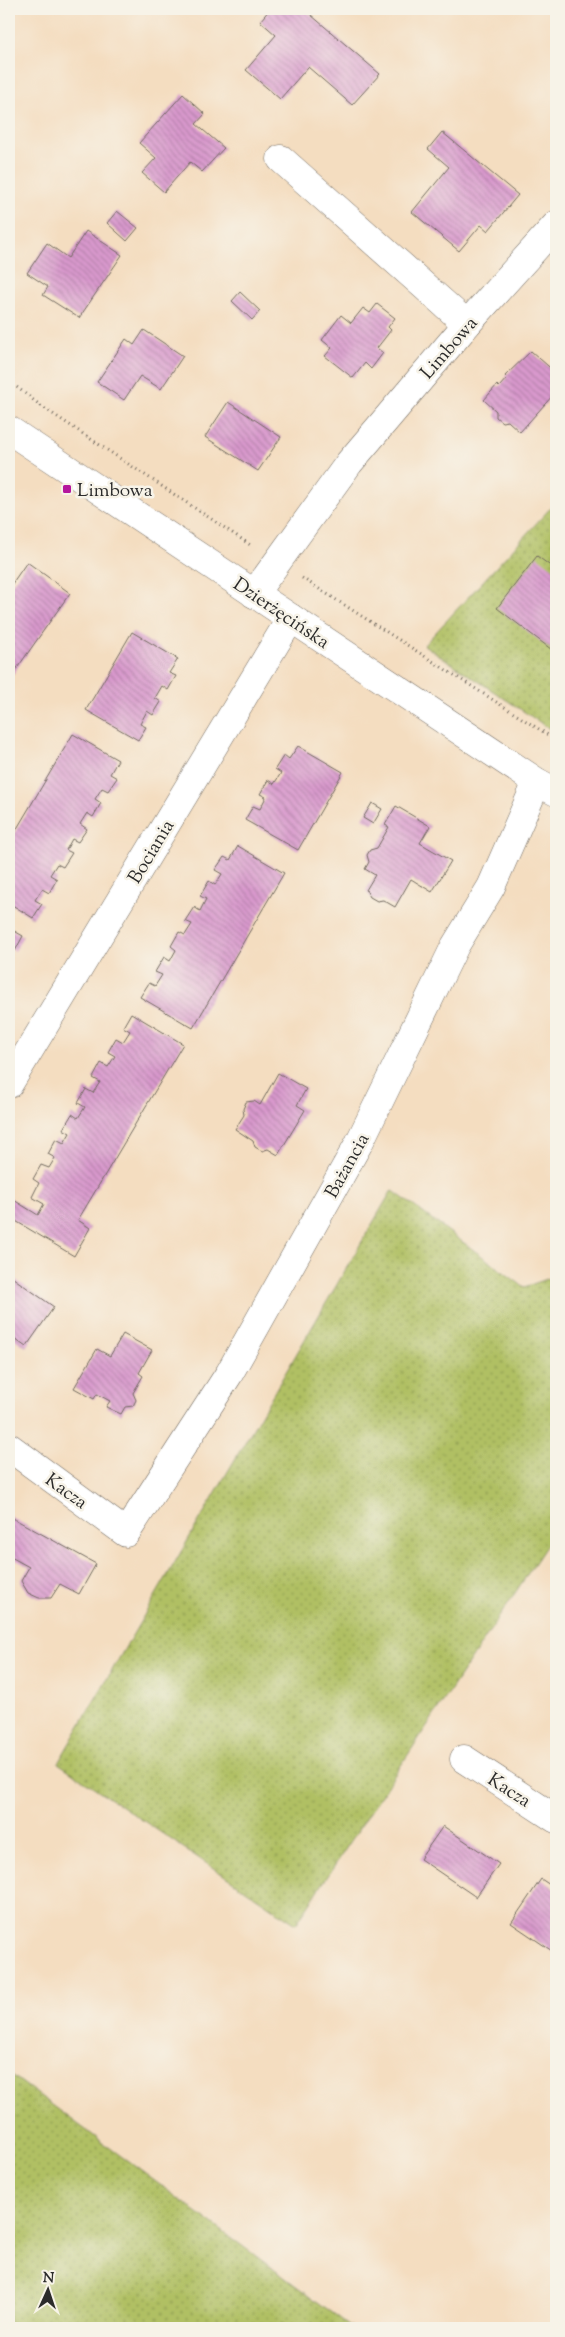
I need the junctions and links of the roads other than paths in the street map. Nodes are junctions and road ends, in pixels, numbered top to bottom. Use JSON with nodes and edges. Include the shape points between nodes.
{"nodes":[{"id":1,"x":281,"y":160,"type":"dead end"},
{"id":2,"x":556,"y":225,"type":"edge"},
{"id":3,"x":467,"y":324,"type":"junction"},
{"id":4,"x":9,"y":430,"type":"edge"},
{"id":5,"x":254,"y":594,"type":"junction"},
{"id":6,"x":291,"y":618,"type":"junction"},
{"id":7,"x":547,"y":787,"type":"edge"},
{"id":8,"x":9,"y":1084,"type":"edge"},
{"id":9,"x":9,"y":1447,"type":"edge"},
{"id":10,"x":126,"y":1533,"type":"joint"},
{"id":11,"x":464,"y":1759,"type":"dead end"},
{"id":12,"x":556,"y":1820,"type":"edge"}],
"edges":[{"from":1,"to":3,"type":"street"},
{"from":2,"to":3,"type":"street","name":"Limbowa"},
{"from":3,"to":5,"type":"street","name":"Limbowa","via":[[349,463]]},
{"from":4,"to":5,"type":"street","name":"Dzierżęcińska"},
{"from":5,"to":6,"type":"street","name":"Dzierżęcińska"},
{"from":6,"to":7,"type":"street","name":"Dzierżęcińska"},
{"from":6,"to":8,"type":"street","name":"Bociania"},
{"from":7,"to":10,"type":"street","name":"Bażancia","via":[[455,946],[359,1142],[229,1374]]},
{"from":9,"to":10,"type":"street","name":"Kacza"},
{"from":11,"to":12,"type":"street","name":"Kacza"}]}
